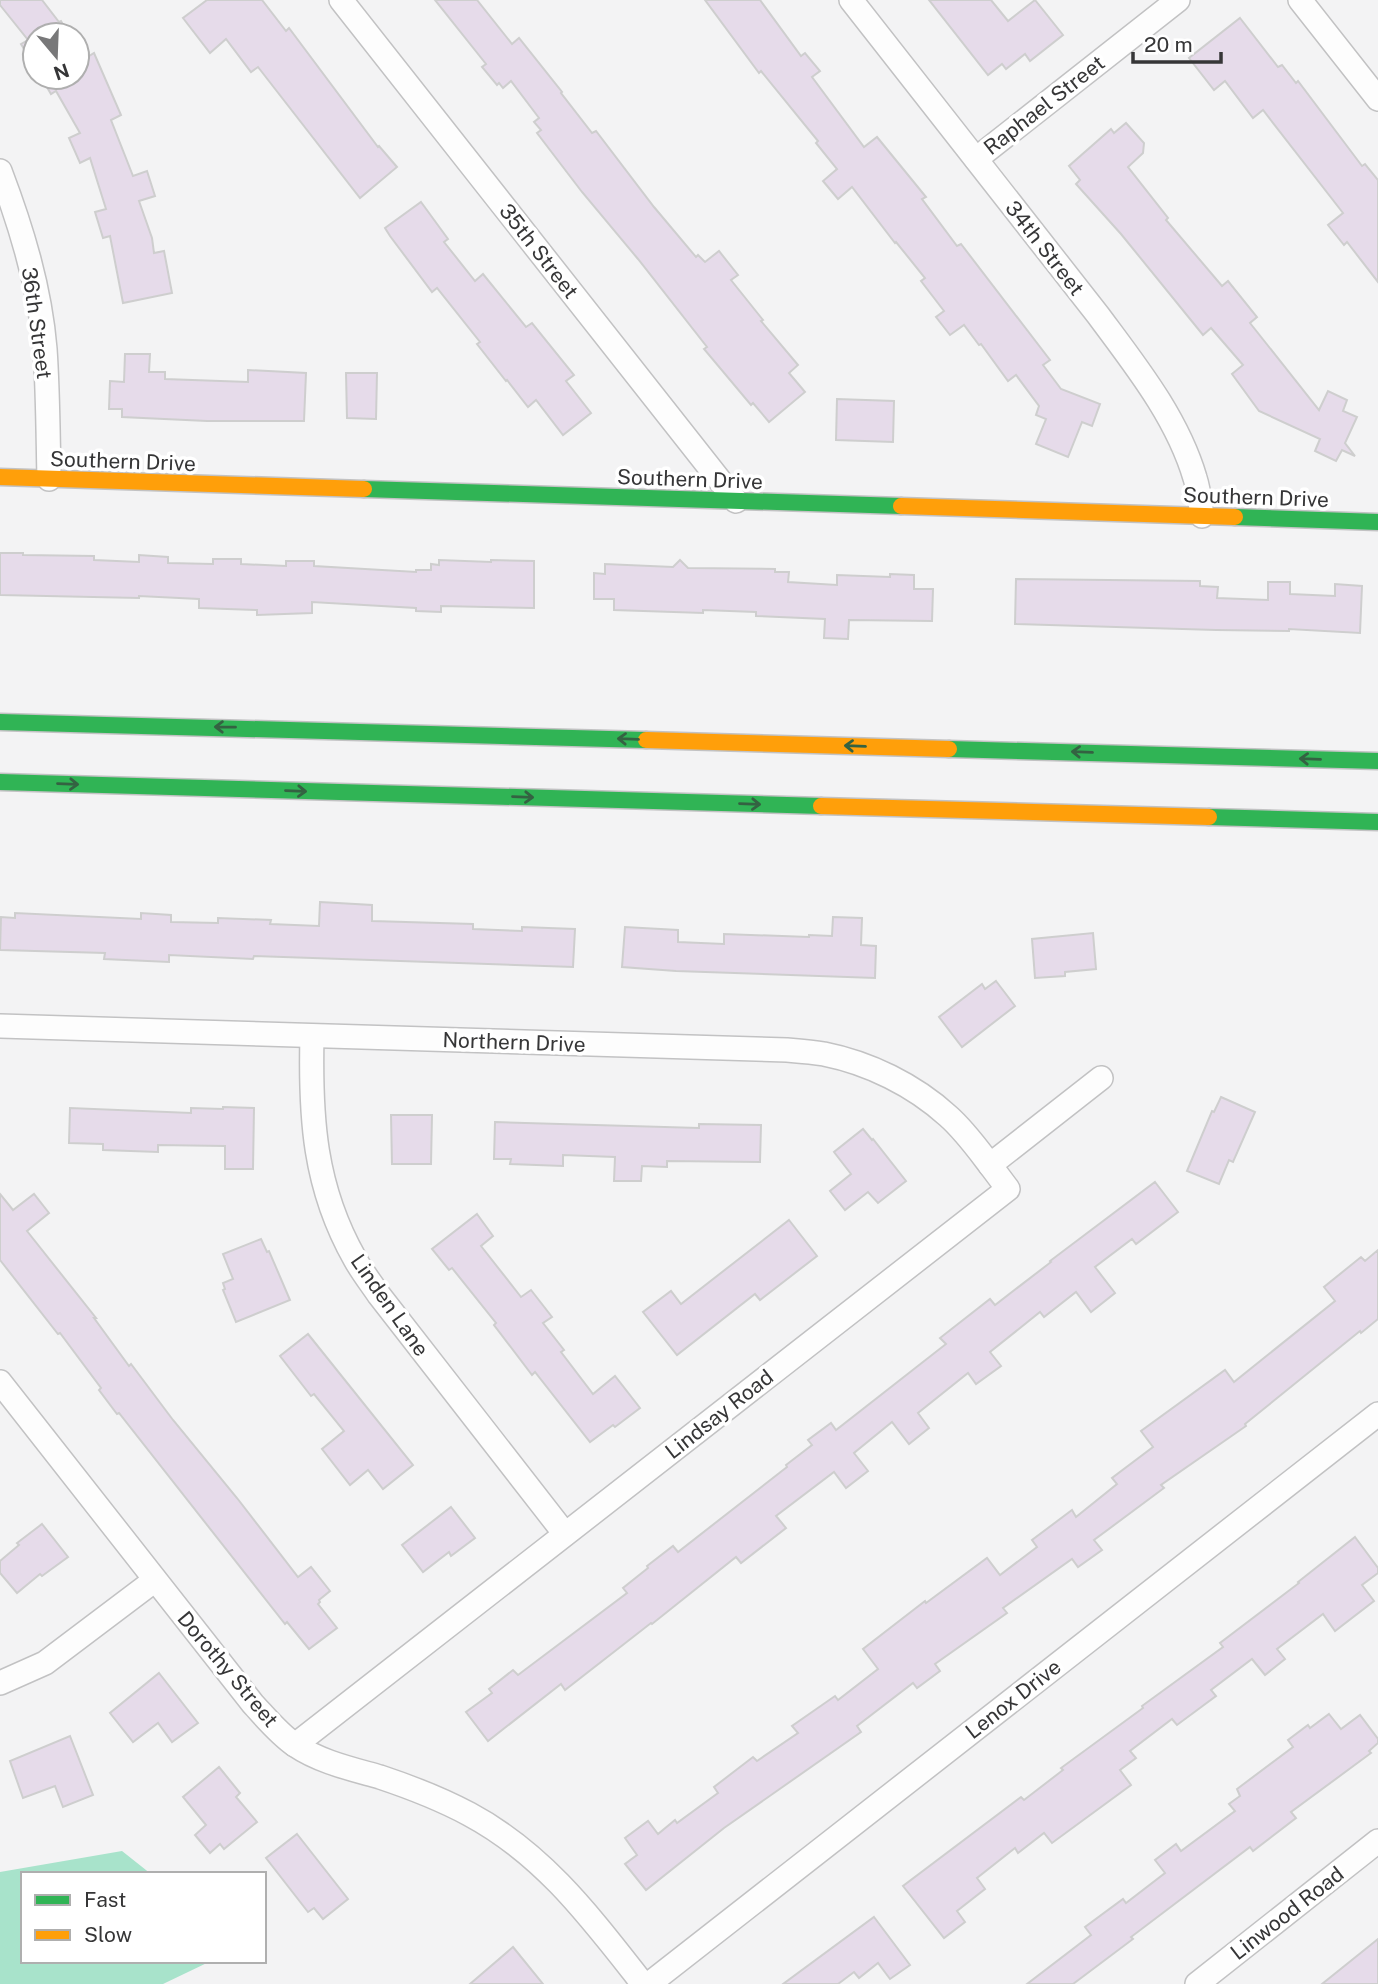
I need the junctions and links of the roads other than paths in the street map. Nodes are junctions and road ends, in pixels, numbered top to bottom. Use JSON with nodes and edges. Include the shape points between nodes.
{"nodes":[{"id":1,"x":341,"y":0,"type":"edge"},
{"id":2,"x":851,"y":0,"type":"edge"},
{"id":3,"x":1178,"y":0,"type":"edge"},
{"id":4,"x":1300,"y":0,"type":"edge"},
{"id":5,"x":1378,"y":99,"type":"edge"},
{"id":6,"x":976,"y":159,"type":"junction"},
{"id":7,"x":0,"y":171,"type":"edge"},
{"id":8,"x":0,"y":477,"type":"edge"},
{"id":9,"x":49,"y":479,"type":"junction"},
{"id":10,"x":736,"y":502,"type":"junction"},
{"id":11,"x":1202,"y":516,"type":"junction"},
{"id":12,"x":1378,"y":522,"type":"edge"},
{"id":13,"x":0,"y":722,"type":"edge"},
{"id":14,"x":1378,"y":761,"type":"edge"},
{"id":15,"x":0,"y":782,"type":"edge"},
{"id":16,"x":1378,"y":822,"type":"edge"},
{"id":17,"x":0,"y":1026,"type":"edge"},
{"id":18,"x":312,"y":1036,"type":"junction"},
{"id":19,"x":1101,"y":1078,"type":"dead end"},
{"id":20,"x":990,"y":1165,"type":"junction"},
{"id":21,"x":0,"y":1382,"type":"edge"},
{"id":22,"x":1378,"y":1414,"type":"edge"},
{"id":23,"x":565,"y":1534,"type":"junction"},
{"id":24,"x":155,"y":1580,"type":"junction"},
{"id":25,"x":0,"y":1682,"type":"edge"},
{"id":26,"x":295,"y":1745,"type":"junction"},
{"id":27,"x":1378,"y":1841,"type":"edge"},
{"id":28,"x":643,"y":1984,"type":"edge"},
{"id":29,"x":649,"y":1984,"type":"edge"},
{"id":30,"x":1197,"y":1984,"type":"edge"}],
"edges":[{"from":1,"to":10,"type":"street","name":"35th Street"},
{"from":2,"to":6,"type":"street","name":"34th Street"},
{"from":3,"to":6,"type":"street","name":"Raphael Street"},
{"from":4,"to":5,"type":"street"},
{"from":6,"to":11,"type":"street","name":"34th Street","via":[[1159,401],[1195,479]]},
{"from":7,"to":9,"type":"street","name":"36th Street","via":[[36,288],[45,349]]},
{"from":8,"to":9,"type":"main road","name":"Southern Drive"},
{"from":9,"to":10,"type":"main road","name":"Southern Drive"},
{"from":10,"to":11,"type":"main road","name":"Southern Drive"},
{"from":11,"to":12,"type":"main road","name":"Southern Drive"},
{"from":14,"to":13,"type":"main road","one_way":true},
{"from":15,"to":16,"type":"main road","one_way":true},
{"from":17,"to":18,"type":"street","name":"Northern Drive"},
{"from":18,"to":20,"type":"street","name":"Northern Drive","via":[[824,1054],[890,1076],[922,1095],[949,1116]]},
{"from":18,"to":23,"type":"street","name":"Linden Lane","via":[[313,1130],[322,1176],[355,1259]]},
{"from":19,"to":20,"type":"street"},
{"from":20,"to":23,"type":"street","name":"Lindsay Road","via":[[1008,1189]]},
{"from":21,"to":24,"type":"street","name":"Dorothy Street"},
{"from":22,"to":29,"type":"street","name":"Lenox Drive"},
{"from":23,"to":26,"type":"street","name":"Lindsay Road"},
{"from":24,"to":25,"type":"street","via":[[45,1663]]},
{"from":24,"to":26,"type":"street","name":"Dorothy Street","via":[[253,1704]]},
{"from":26,"to":28,"type":"street","name":"Dorothy Street","via":[[319,1758],[427,1794],[504,1835],[565,1887]]},
{"from":27,"to":30,"type":"street","name":"Linwood Road"}]}
